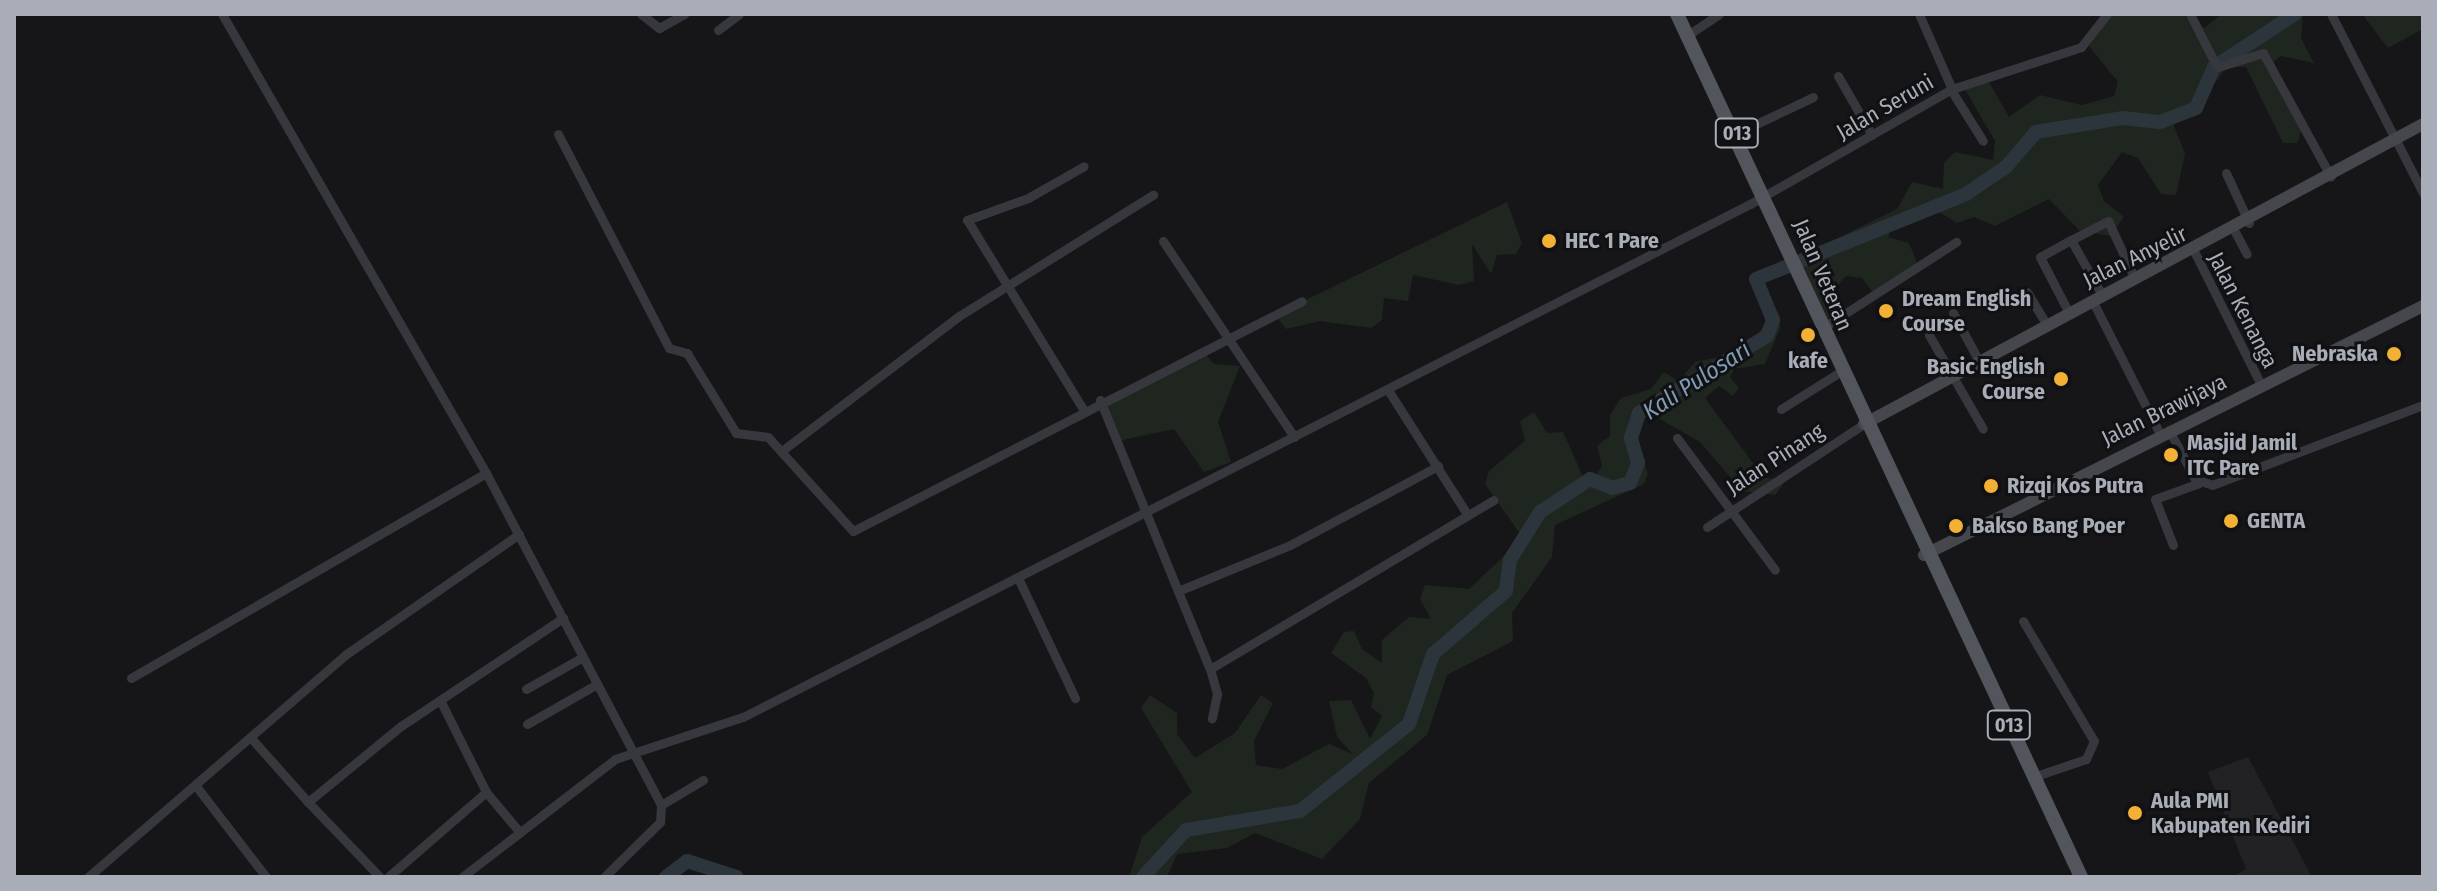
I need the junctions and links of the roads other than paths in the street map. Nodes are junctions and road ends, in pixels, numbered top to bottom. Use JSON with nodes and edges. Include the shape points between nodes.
{"nodes":[{"id":1,"x":222,"y":14,"type":"edge"},
{"id":2,"x":641,"y":14,"type":"edge"},
{"id":3,"x":684,"y":14,"type":"edge"},
{"id":4,"x":739,"y":14,"type":"edge"},
{"id":5,"x":1677,"y":14,"type":"edge"},
{"id":6,"x":1719,"y":14,"type":"edge"},
{"id":7,"x":1919,"y":14,"type":"edge"},
{"id":8,"x":2107,"y":14,"type":"edge"},
{"id":9,"x":2190,"y":14,"type":"edge"},
{"id":10,"x":2331,"y":14,"type":"edge"},
{"id":11,"x":718,"y":30,"type":"dead end"},
{"id":12,"x":1688,"y":35,"type":"junction"},
{"id":13,"x":1838,"y":76,"type":"dead end"},
{"id":14,"x":1951,"y":89,"type":"junction"},
{"id":15,"x":1813,"y":97,"type":"dead end"},
{"id":16,"x":2423,"y":124,"type":"edge"},
{"id":17,"x":1737,"y":133,"type":"junction"},
{"id":18,"x":558,"y":134,"type":"dead end"},
{"id":19,"x":1872,"y":135,"type":"junction"},
{"id":20,"x":2398,"y":140,"type":"junction"},
{"id":21,"x":1983,"y":141,"type":"dead end"},
{"id":22,"x":1084,"y":166,"type":"dead end"},
{"id":23,"x":2226,"y":173,"type":"dead end"},
{"id":24,"x":2331,"y":177,"type":"junction"},
{"id":25,"x":2423,"y":193,"type":"edge"},
{"id":26,"x":1153,"y":195,"type":"dead end"},
{"id":27,"x":1763,"y":195,"type":"junction"},
{"id":28,"x":2249,"y":223,"type":"junction"},
{"id":29,"x":2234,"y":230,"type":"junction"},
{"id":30,"x":2071,"y":240,"type":"junction"},
{"id":31,"x":1163,"y":241,"type":"dead end"},
{"id":32,"x":1956,"y":242,"type":"dead end"},
{"id":33,"x":2194,"y":251,"type":"junction"},
{"id":34,"x":2247,"y":254,"type":"dead end"},
{"id":35,"x":2135,"y":279,"type":"junction"},
{"id":36,"x":1007,"y":286,"type":"junction"},
{"id":37,"x":2027,"y":292,"type":"dead end"},
{"id":38,"x":2097,"y":298,"type":"junction"},
{"id":39,"x":1302,"y":301,"type":"dead end"},
{"id":40,"x":2423,"y":306,"type":"edge"},
{"id":41,"x":1953,"y":313,"type":"dead end"},
{"id":42,"x":2069,"y":313,"type":"junction"},
{"id":43,"x":2047,"y":325,"type":"junction"},
{"id":44,"x":1821,"y":329,"type":"junction"},
{"id":45,"x":1929,"y":335,"type":"dead end"},
{"id":46,"x":1230,"y":337,"type":"junction"},
{"id":47,"x":1979,"y":361,"type":"junction"},
{"id":48,"x":1840,"y":372,"type":"junction"},
{"id":49,"x":1953,"y":376,"type":"junction"},
{"id":50,"x":2261,"y":385,"type":"junction"},
{"id":51,"x":1388,"y":390,"type":"junction"},
{"id":52,"x":1100,"y":400,"type":"junction"},
{"id":53,"x":2423,"y":405,"type":"edge"},
{"id":54,"x":1083,"y":409,"type":"junction"},
{"id":55,"x":1781,"y":409,"type":"dead end"},
{"id":56,"x":1864,"y":424,"type":"junction"},
{"id":57,"x":1983,"y":429,"type":"dead end"},
{"id":58,"x":2164,"y":432,"type":"junction"},
{"id":59,"x":1294,"y":437,"type":"junction"},
{"id":60,"x":1677,"y":438,"type":"dead end"},
{"id":61,"x":783,"y":450,"type":"junction"},
{"id":62,"x":1438,"y":466,"type":"junction"},
{"id":63,"x":486,"y":473,"type":"junction"},
{"id":64,"x":2199,"y":483,"type":"junction"},
{"id":65,"x":1493,"y":500,"type":"dead end"},
{"id":66,"x":1733,"y":508,"type":"junction"},
{"id":67,"x":1147,"y":512,"type":"junction"},
{"id":68,"x":1467,"y":514,"type":"junction"},
{"id":69,"x":1707,"y":527,"type":"dead end"},
{"id":70,"x":519,"y":534,"type":"junction"},
{"id":71,"x":2173,"y":545,"type":"dead end"},
{"id":72,"x":1924,"y":555,"type":"junction"},
{"id":73,"x":1775,"y":570,"type":"dead end"},
{"id":74,"x":1018,"y":578,"type":"junction"},
{"id":75,"x":1178,"y":591,"type":"junction"},
{"id":76,"x":563,"y":618,"type":"junction"},
{"id":77,"x":2023,"y":621,"type":"dead end"},
{"id":78,"x":583,"y":657,"type":"junction"},
{"id":79,"x":1210,"y":669,"type":"junction"},
{"id":80,"x":131,"y":678,"type":"dead end"},
{"id":81,"x":597,"y":684,"type":"junction"},
{"id":82,"x":526,"y":689,"type":"dead end"},
{"id":83,"x":1075,"y":698,"type":"dead end"},
{"id":84,"x":440,"y":700,"type":"junction"},
{"id":85,"x":1212,"y":718,"type":"dead end"},
{"id":86,"x":527,"y":724,"type":"dead end"},
{"id":87,"x":251,"y":738,"type":"junction"},
{"id":88,"x":632,"y":751,"type":"junction"},
{"id":89,"x":2033,"y":777,"type":"junction"},
{"id":90,"x":703,"y":780,"type":"dead end"},
{"id":91,"x":196,"y":786,"type":"junction"},
{"id":92,"x":486,"y":792,"type":"junction"},
{"id":93,"x":308,"y":802,"type":"junction"},
{"id":94,"x":661,"y":805,"type":"junction"},
{"id":95,"x":517,"y":829,"type":"junction"},
{"id":96,"x":96,"y":869,"type":"junction"},
{"id":97,"x":88,"y":877,"type":"edge"},
{"id":98,"x":105,"y":877,"type":"edge"},
{"id":99,"x":266,"y":877,"type":"edge"},
{"id":100,"x":380,"y":877,"type":"edge"},
{"id":101,"x":388,"y":877,"type":"edge"},
{"id":102,"x":462,"y":877,"type":"edge"},
{"id":103,"x":604,"y":877,"type":"edge"},
{"id":104,"x":2081,"y":877,"type":"edge"}],
"edges":[{"from":1,"to":63,"type":"street"},
{"from":2,"to":3,"type":"street","via":[[659,28]]},
{"from":4,"to":11,"type":"street"},
{"from":5,"to":12,"type":"main road","name":"Jalan Veteran","number":"013"},
{"from":6,"to":12,"type":"street"},
{"from":7,"to":14,"type":"street"},
{"from":8,"to":14,"type":"street","name":"Jalan Seruni","via":[[2081,47]]},
{"from":9,"to":24,"type":"street","via":[[2217,65],[2263,53]]},
{"from":10,"to":20,"type":"street"},
{"from":12,"to":17,"type":"main road","name":"Jalan Veteran","number":"013"},
{"from":13,"to":19,"type":"street"},
{"from":14,"to":19,"type":"street","name":"Jalan Seruni"},
{"from":14,"to":21,"type":"street"},
{"from":15,"to":17,"type":"street"},
{"from":16,"to":20,"type":"street","name":"Jalan Anyelir"},
{"from":17,"to":27,"type":"main road","name":"Jalan Veteran","number":"013"},
{"from":18,"to":61,"type":"street","via":[[669,348],[687,353],[741,438],[763,434]]},
{"from":19,"to":27,"type":"street","name":"Jalan Seruni"},
{"from":20,"to":24,"type":"street","name":"Jalan Anyelir"},
{"from":20,"to":25,"type":"street"},
{"from":22,"to":36,"type":"street","via":[[1028,198],[968,217]]},
{"from":23,"to":28,"type":"street"},
{"from":24,"to":28,"type":"street","name":"Jalan Anyelir"},
{"from":26,"to":36,"type":"street"},
{"from":27,"to":44,"type":"main road","name":"Jalan Veteran","number":"013"},
{"from":27,"to":51,"type":"street","name":"Jalan Seruni"},
{"from":28,"to":29,"type":"street","name":"Jalan Anyelir"},
{"from":29,"to":33,"type":"street","name":"Jalan Anyelir"},
{"from":29,"to":34,"type":"street"},
{"from":30,"to":35,"type":"street","via":[[2108,221]]},
{"from":30,"to":38,"type":"street"},
{"from":30,"to":42,"type":"street","via":[[2040,257]]},
{"from":31,"to":46,"type":"street"},
{"from":32,"to":44,"type":"street"},
{"from":33,"to":35,"type":"street","name":"Jalan Anyelir"},
{"from":33,"to":50,"type":"street","name":"Jalan Kenanga"},
{"from":35,"to":38,"type":"street","name":"Jalan Anyelir"},
{"from":36,"to":54,"type":"street"},
{"from":36,"to":61,"type":"street"},
{"from":37,"to":43,"type":"street"},
{"from":38,"to":42,"type":"street","name":"Jalan Anyelir"},
{"from":38,"to":58,"type":"street"},
{"from":39,"to":46,"type":"street"},
{"from":40,"to":50,"type":"street","name":"Jalan Brawijaya"},
{"from":41,"to":47,"type":"street"},
{"from":42,"to":43,"type":"street","name":"Jalan Anyelir"},
{"from":43,"to":47,"type":"street","name":"Jalan Anyelir"},
{"from":44,"to":48,"type":"main road","name":"Jalan Veteran","number":"013"},
{"from":45,"to":49,"type":"street"},
{"from":46,"to":52,"type":"street"},
{"from":46,"to":59,"type":"street"},
{"from":47,"to":49,"type":"street","name":"Jalan Anyelir"},
{"from":48,"to":55,"type":"street"},
{"from":48,"to":56,"type":"main road","name":"Jalan Veteran","number":"013"},
{"from":49,"to":56,"type":"street","name":"Jalan Anyelir"},
{"from":49,"to":57,"type":"street"},
{"from":50,"to":58,"type":"street","name":"Jalan Brawijaya"},
{"from":51,"to":59,"type":"street","name":"Jalan Seruni"},
{"from":51,"to":62,"type":"street"},
{"from":52,"to":54,"type":"street"},
{"from":52,"to":67,"type":"street"},
{"from":53,"to":64,"type":"street","via":[[2212,485]]},
{"from":54,"to":61,"type":"street","via":[[853,531]]},
{"from":56,"to":66,"type":"street","name":"Jalan Pinang"},
{"from":56,"to":72,"type":"main road","name":"Jalan Veteran","number":"013"},
{"from":58,"to":64,"type":"street"},
{"from":58,"to":72,"type":"street","name":"Jalan Brawijaya"},
{"from":59,"to":67,"type":"street","name":"Jalan Seruni"},
{"from":60,"to":66,"type":"street"},
{"from":62,"to":68,"type":"street"},
{"from":62,"to":75,"type":"street","via":[[1290,545]]},
{"from":63,"to":70,"type":"street"},
{"from":63,"to":80,"type":"street"},
{"from":64,"to":71,"type":"street","via":[[2155,499]]},
{"from":65,"to":68,"type":"street"},
{"from":66,"to":69,"type":"street","name":"Jalan Pinang"},
{"from":66,"to":73,"type":"street"},
{"from":67,"to":74,"type":"street","name":"Jalan Seruni"},
{"from":67,"to":75,"type":"street"},
{"from":68,"to":79,"type":"street"},
{"from":70,"to":76,"type":"street"},
{"from":70,"to":87,"type":"street","via":[[435,586]]},
{"from":72,"to":89,"type":"main road","number":"013"},
{"from":74,"to":83,"type":"street"},
{"from":74,"to":88,"type":"street","name":"Jalan Seruni","via":[[743,717]]},
{"from":75,"to":79,"type":"street"},
{"from":76,"to":78,"type":"street"},
{"from":76,"to":84,"type":"street"},
{"from":77,"to":89,"type":"street","via":[[2094,741],[2086,759]]},
{"from":78,"to":81,"type":"street"},
{"from":78,"to":82,"type":"street"},
{"from":79,"to":85,"type":"street","via":[[1217,694]]},
{"from":81,"to":86,"type":"street"},
{"from":81,"to":88,"type":"street"},
{"from":84,"to":92,"type":"street"},
{"from":84,"to":93,"type":"street"},
{"from":87,"to":91,"type":"street"},
{"from":87,"to":93,"type":"street"},
{"from":88,"to":94,"type":"street"},
{"from":88,"to":95,"type":"street","name":"Jalan Seruni"},
{"from":89,"to":104,"type":"main road","number":"013"},
{"from":90,"to":94,"type":"street"},
{"from":91,"to":96,"type":"street"},
{"from":91,"to":99,"type":"street"},
{"from":92,"to":95,"type":"street"},
{"from":92,"to":101,"type":"street"},
{"from":93,"to":100,"type":"street"},
{"from":94,"to":103,"type":"street","via":[[660,822]]},
{"from":95,"to":102,"type":"street","name":"Jalan Seruni"},
{"from":96,"to":97,"type":"street"},
{"from":96,"to":98,"type":"street"}]}
